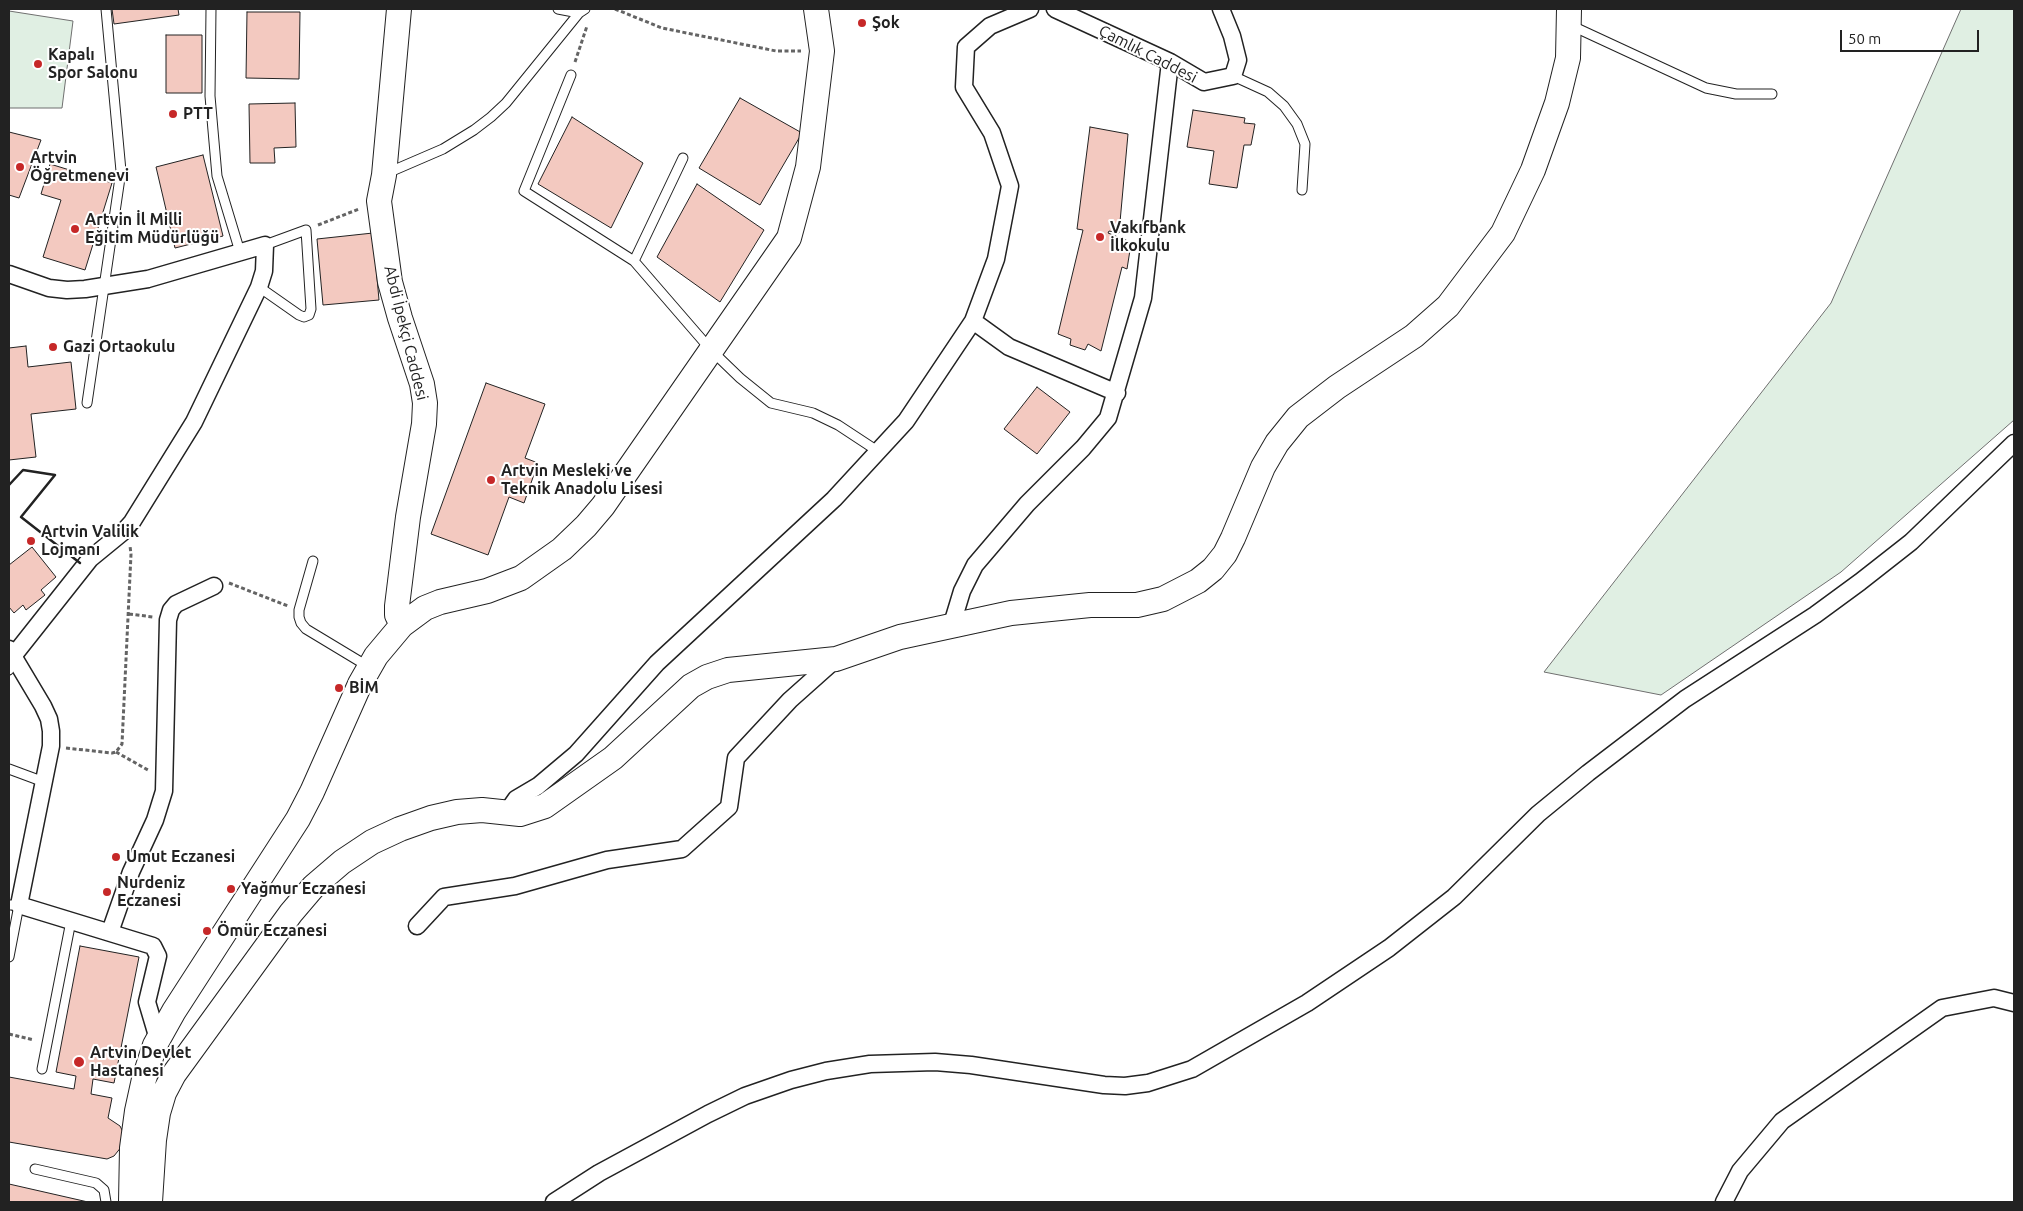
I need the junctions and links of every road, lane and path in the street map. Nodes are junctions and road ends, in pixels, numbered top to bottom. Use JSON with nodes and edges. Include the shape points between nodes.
{"nodes":[{"id":1,"x":106,"y":9,"type":"edge"},
{"id":2,"x":210,"y":9,"type":"edge"},
{"id":3,"x":399,"y":9,"type":"edge"},
{"id":4,"x":558,"y":9,"type":"edge"},
{"id":5,"x":615,"y":9,"type":"edge"},
{"id":6,"x":816,"y":9,"type":"edge"},
{"id":7,"x":1030,"y":9,"type":"edge"},
{"id":8,"x":1055,"y":9,"type":"edge"},
{"id":9,"x":1221,"y":9,"type":"edge"},
{"id":10,"x":582,"y":11,"type":"edge"},
{"id":11,"x":1569,"y":17,"type":"edge"},
{"id":12,"x":590,"y":18,"type":"dead end"},
{"id":13,"x":822,"y":51,"type":"junction"},
{"id":14,"x":1170,"y":62,"type":"junction"},
{"id":15,"x":571,"y":75,"type":"joint"},
{"id":16,"x":1233,"y":76,"type":"junction"},
{"id":17,"x":1772,"y":94,"type":"dead end"},
{"id":18,"x":683,"y":158,"type":"dead end"},
{"id":19,"x":384,"y":175,"type":"junction"},
{"id":20,"x":1302,"y":190,"type":"dead end"},
{"id":21,"x":379,"y":201,"type":"junction"},
{"id":22,"x":306,"y":230,"type":"junction"},
{"id":23,"x":265,"y":245,"type":"junction"},
{"id":24,"x":240,"y":252,"type":"junction"},
{"id":25,"x":634,"y":261,"type":"junction"},
{"id":26,"x":9,"y":274,"type":"edge"},
{"id":27,"x":106,"y":286,"type":"junction"},
{"id":28,"x":259,"y":287,"type":"junction"},
{"id":29,"x":973,"y":321,"type":"junction"},
{"id":30,"x":711,"y":350,"type":"junction"},
{"id":31,"x":1117,"y":393,"type":"junction"},
{"id":32,"x":87,"y":403,"type":"dead end"},
{"id":33,"x":2014,"y":443,"type":"edge"},
{"id":34,"x":878,"y":452,"type":"junction"},
{"id":35,"x":123,"y":532,"type":"junction"},
{"id":36,"x":313,"y":561,"type":"dead end"},
{"id":37,"x":214,"y":586,"type":"joint"},
{"id":38,"x":299,"y":610,"type":"junction"},
{"id":39,"x":129,"y":614,"type":"junction"},
{"id":40,"x":168,"y":620,"type":"junction"},
{"id":41,"x":952,"y":624,"type":"junction"},
{"id":42,"x":402,"y":625,"type":"junction"},
{"id":43,"x":10,"y":658,"type":"edge"},
{"id":44,"x":836,"y":659,"type":"junction"},
{"id":45,"x":369,"y":668,"type":"junction"},
{"id":46,"x":51,"y":746,"type":"junction"},
{"id":47,"x":116,"y":752,"type":"junction"},
{"id":48,"x":9,"y":769,"type":"edge"},
{"id":49,"x":165,"y":780,"type":"junction"},
{"id":50,"x":44,"y":782,"type":"junction"},
{"id":51,"x":507,"y":812,"type":"junction"},
{"id":52,"x":14,"y":905,"type":"edge"},
{"id":53,"x":71,"y":921,"type":"junction"},
{"id":54,"x":417,"y":926,"type":"dead end"},
{"id":55,"x":110,"y":932,"type":"junction"},
{"id":56,"x":9,"y":957,"type":"edge"},
{"id":57,"x":2014,"y":1003,"type":"edge"},
{"id":58,"x":9,"y":1034,"type":"edge"},
{"id":59,"x":158,"y":1039,"type":"junction"},
{"id":60,"x":47,"y":1043,"type":"junction"},
{"id":61,"x":42,"y":1069,"type":"dead end"},
{"id":62,"x":35,"y":1169,"type":"dead end"},
{"id":63,"x":106,"y":1202,"type":"edge"},
{"id":64,"x":131,"y":1202,"type":"edge"},
{"id":65,"x":150,"y":1202,"type":"edge"},
{"id":66,"x":554,"y":1202,"type":"edge"},
{"id":67,"x":1724,"y":1202,"type":"edge"}],
"edges":[{"from":1,"to":27,"type":"lane","via":[[121,171]]},
{"from":2,"to":24,"type":"lane","via":[[210,96],[217,176]]},
{"from":3,"to":19,"type":"street","name":"Abdi İpekçi Caddesi"},
{"from":4,"to":10,"type":"lane"},
{"from":5,"to":13,"type":"path","via":[[662,28],[776,51]]},
{"from":6,"to":13,"type":"street"},
{"from":7,"to":29,"type":"street","via":[[990,26],[966,47],[964,87],[992,133],[1010,186],[996,259]]},
{"from":8,"to":14,"type":"street","name":"Çamlık Caddesi"},
{"from":9,"to":16,"type":"street","via":[[1238,60]]},
{"from":10,"to":19,"type":"lane","via":[[491,117],[443,149]]},
{"from":11,"to":17,"type":"lane","via":[[1706,88],[1736,94]]},
{"from":11,"to":41,"type":"street","via":[[1568,58],[1557,103],[1533,170],[1502,233],[1448,306],[1414,336],[1298,417],[1263,467],[1233,538],[1213,569],[1163,599],[1137,605],[1090,604]]},
{"from":12,"to":15,"type":"path"},
{"from":13,"to":30,"type":"street","via":[[808,167],[789,238]]},
{"from":14,"to":16,"type":"street","name":"Çamlık Caddesi","via":[[1204,82]]},
{"from":14,"to":31,"type":"street","via":[[1143,298]]},
{"from":15,"to":25,"type":"lane","via":[[524,191]]},
{"from":16,"to":20,"type":"lane","via":[[1272,96],[1297,124],[1305,144]]},
{"from":18,"to":25,"type":"lane"},
{"from":19,"to":21,"type":"street","name":"Abdi İpekçi Caddesi"},
{"from":21,"to":22,"type":"path"},
{"from":21,"to":42,"type":"street","name":"Abdi İpekçi Caddesi","via":[[390,282],[425,402],[397,606]]},
{"from":22,"to":23,"type":"lane"},
{"from":22,"to":28,"type":"lane","via":[[311,309],[308,315],[298,315]]},
{"from":23,"to":24,"type":"street"},
{"from":23,"to":28,"type":"street","via":[[264,271]]},
{"from":24,"to":27,"type":"street","via":[[148,279]]},
{"from":25,"to":30,"type":"lane"},
{"from":26,"to":27,"type":"street","via":[[49,288],[67,290]]},
{"from":27,"to":32,"type":"lane"},
{"from":28,"to":35,"type":"street","via":[[194,422]]},
{"from":29,"to":31,"type":"street","via":[[1009,347]]},
{"from":29,"to":34,"type":"street","via":[[906,421]]},
{"from":30,"to":34,"type":"lane","via":[[771,403],[813,413],[838,425]]},
{"from":30,"to":42,"type":"street","via":[[604,506],[562,549],[521,578],[487,591],[440,602],[425,608]]},
{"from":31,"to":41,"type":"street","via":[[1108,418],[975,565],[962,591]]},
{"from":33,"to":66,"type":"street","via":[[1924,529],[1860,582],[1684,700],[1588,773],[1538,814],[1454,897],[1389,948],[1307,1003],[1192,1069],[1148,1083],[1125,1086],[935,1062],[870,1064],[826,1071],[745,1096],[599,1173]]},
{"from":34,"to":51,"type":"street","via":[[834,499],[657,663],[576,754],[538,786],[516,799]]},
{"from":35,"to":39,"type":"path","via":[[132,554]]},
{"from":35,"to":43,"type":"street","via":[[84,566]]},
{"from":36,"to":38,"type":"lane"},
{"from":37,"to":38,"type":"path","via":[[236,584]]},
{"from":37,"to":40,"type":"street","via":[[176,604]]},
{"from":38,"to":45,"type":"lane","via":[[306,629]]},
{"from":39,"to":40,"type":"path"},
{"from":39,"to":47,"type":"path","via":[[122,738]]},
{"from":40,"to":49,"type":"street"},
{"from":41,"to":44,"type":"street","via":[[900,637]]},
{"from":42,"to":45,"type":"street"},
{"from":43,"to":46,"type":"street","via":[[31,682],[49,719]]},
{"from":44,"to":51,"type":"street","via":[[750,666],[707,678],[691,686],[613,758],[557,799],[532,811],[520,814]]},
{"from":44,"to":54,"type":"street","via":[[790,700],[736,758],[729,807],[682,849],[607,860],[515,886],[444,897]]},
{"from":45,"to":59,"type":"street","via":[[298,819]]},
{"from":46,"to":47,"type":"path"},
{"from":46,"to":50,"type":"street"},
{"from":47,"to":49,"type":"path"},
{"from":48,"to":50,"type":"lane"},
{"from":49,"to":55,"type":"street","via":[[161,806],[131,872]]},
{"from":50,"to":52,"type":"street"},
{"from":51,"to":65,"type":"street","via":[[457,812],[400,829],[372,842],[314,886],[187,1054],[164,1093],[154,1140]]},
{"from":52,"to":53,"type":"street"},
{"from":52,"to":56,"type":"lane"},
{"from":53,"to":55,"type":"street"},
{"from":53,"to":60,"type":"lane"},
{"from":55,"to":59,"type":"street","via":[[149,944],[157,951],[147,1002]]},
{"from":57,"to":67,"type":"street","via":[[1994,998],[1942,1008],[1782,1121],[1740,1171]]},
{"from":58,"to":60,"type":"path"},
{"from":59,"to":64,"type":"street","via":[[137,1111],[132,1148]]},
{"from":60,"to":61,"type":"lane"},
{"from":62,"to":63,"type":"lane","via":[[96,1183],[104,1190]]}]}
